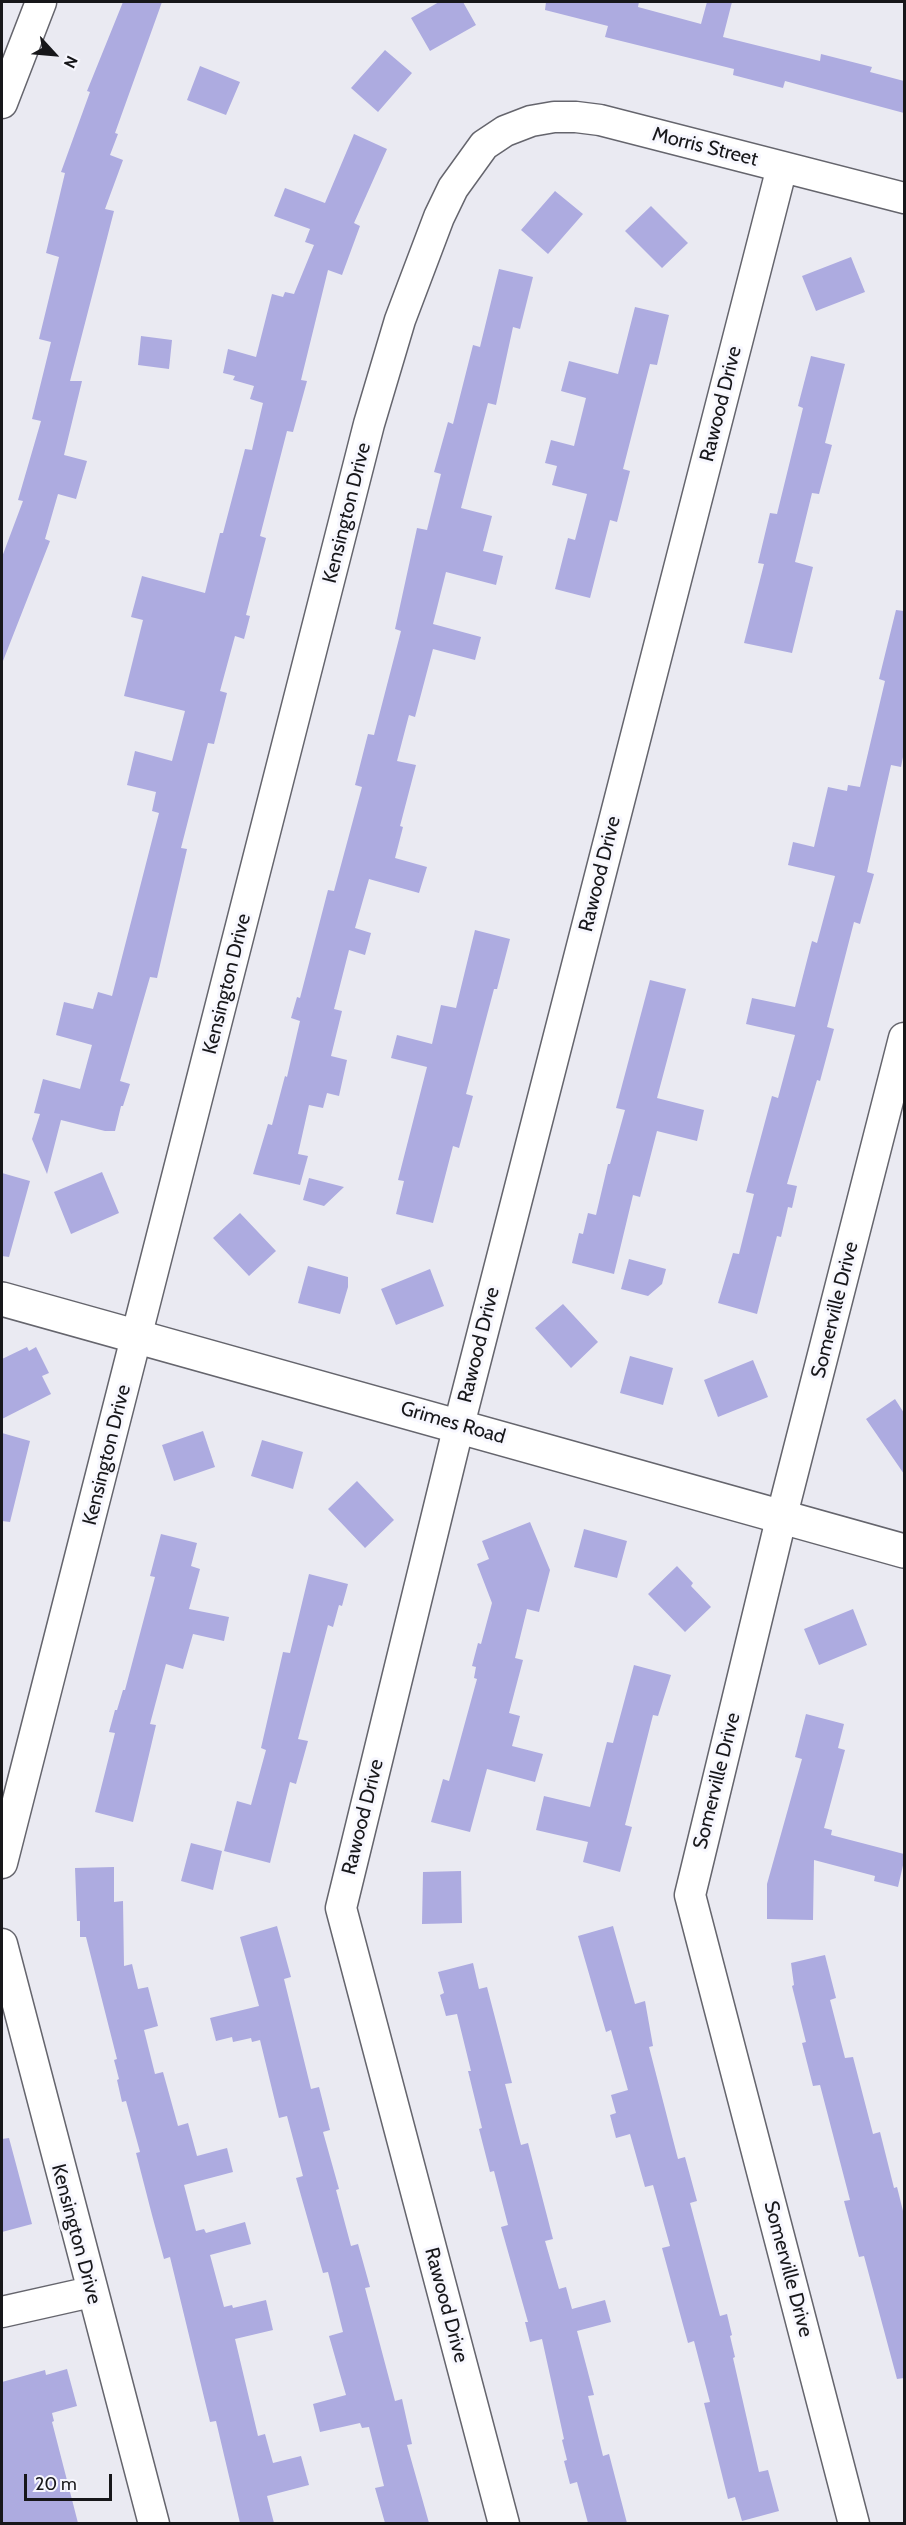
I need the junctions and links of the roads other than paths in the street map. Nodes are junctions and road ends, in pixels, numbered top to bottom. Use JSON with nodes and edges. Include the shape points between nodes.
{"nodes":[{"id":1,"x":41,"y":2,"type":"edge"},
{"id":2,"x":2,"y":103,"type":"edge"},
{"id":3,"x":505,"y":131,"type":"joint"},
{"id":4,"x":782,"y":167,"type":"junction"},
{"id":5,"x":904,"y":198,"type":"edge"},
{"id":6,"x":904,"y":1038,"type":"edge"},
{"id":7,"x":2,"y":1299,"type":"edge"},
{"id":8,"x":137,"y":1335,"type":"junction"},
{"id":9,"x":459,"y":1425,"type":"junction"},
{"id":10,"x":782,"y":1515,"type":"junction"},
{"id":11,"x":904,"y":1551,"type":"edge"},
{"id":12,"x":2,"y":1863,"type":"edge"},
{"id":13,"x":2,"y":1944,"type":"edge"},
{"id":14,"x":91,"y":2292,"type":"junction"},
{"id":15,"x":2,"y":2312,"type":"edge"},
{"id":16,"x":154,"y":2523,"type":"edge"},
{"id":17,"x":504,"y":2523,"type":"edge"},
{"id":18,"x":854,"y":2523,"type":"edge"}],
"edges":[{"from":1,"to":2,"type":"street"},
{"from":3,"to":4,"type":"street","name":"Morris Street","via":[[531,121],[576,117],[600,120]]},
{"from":3,"to":8,"type":"street","name":"Kensington Drive","via":[[484,145],[453,188],[384,369]]},
{"from":4,"to":5,"type":"street","name":"Morris Street"},
{"from":4,"to":9,"type":"street","name":"Rawood Drive"},
{"from":6,"to":10,"type":"street","name":"Somerville Drive"},
{"from":7,"to":8,"type":"street","name":"Grimes Road"},
{"from":8,"to":9,"type":"street","name":"Grimes Road"},
{"from":8,"to":12,"type":"street","name":"Kensington Drive"},
{"from":9,"to":10,"type":"street","name":"Grimes Road"},
{"from":9,"to":17,"type":"street","name":"Rawood Drive","via":[[341,1908]]},
{"from":10,"to":11,"type":"street","name":"Grimes Road"},
{"from":10,"to":18,"type":"street","name":"Somerville Drive","via":[[690,1895]]},
{"from":13,"to":14,"type":"street","name":"Kensington Drive"},
{"from":14,"to":15,"type":"street"},
{"from":14,"to":16,"type":"street","name":"Kensington Drive"}]}
